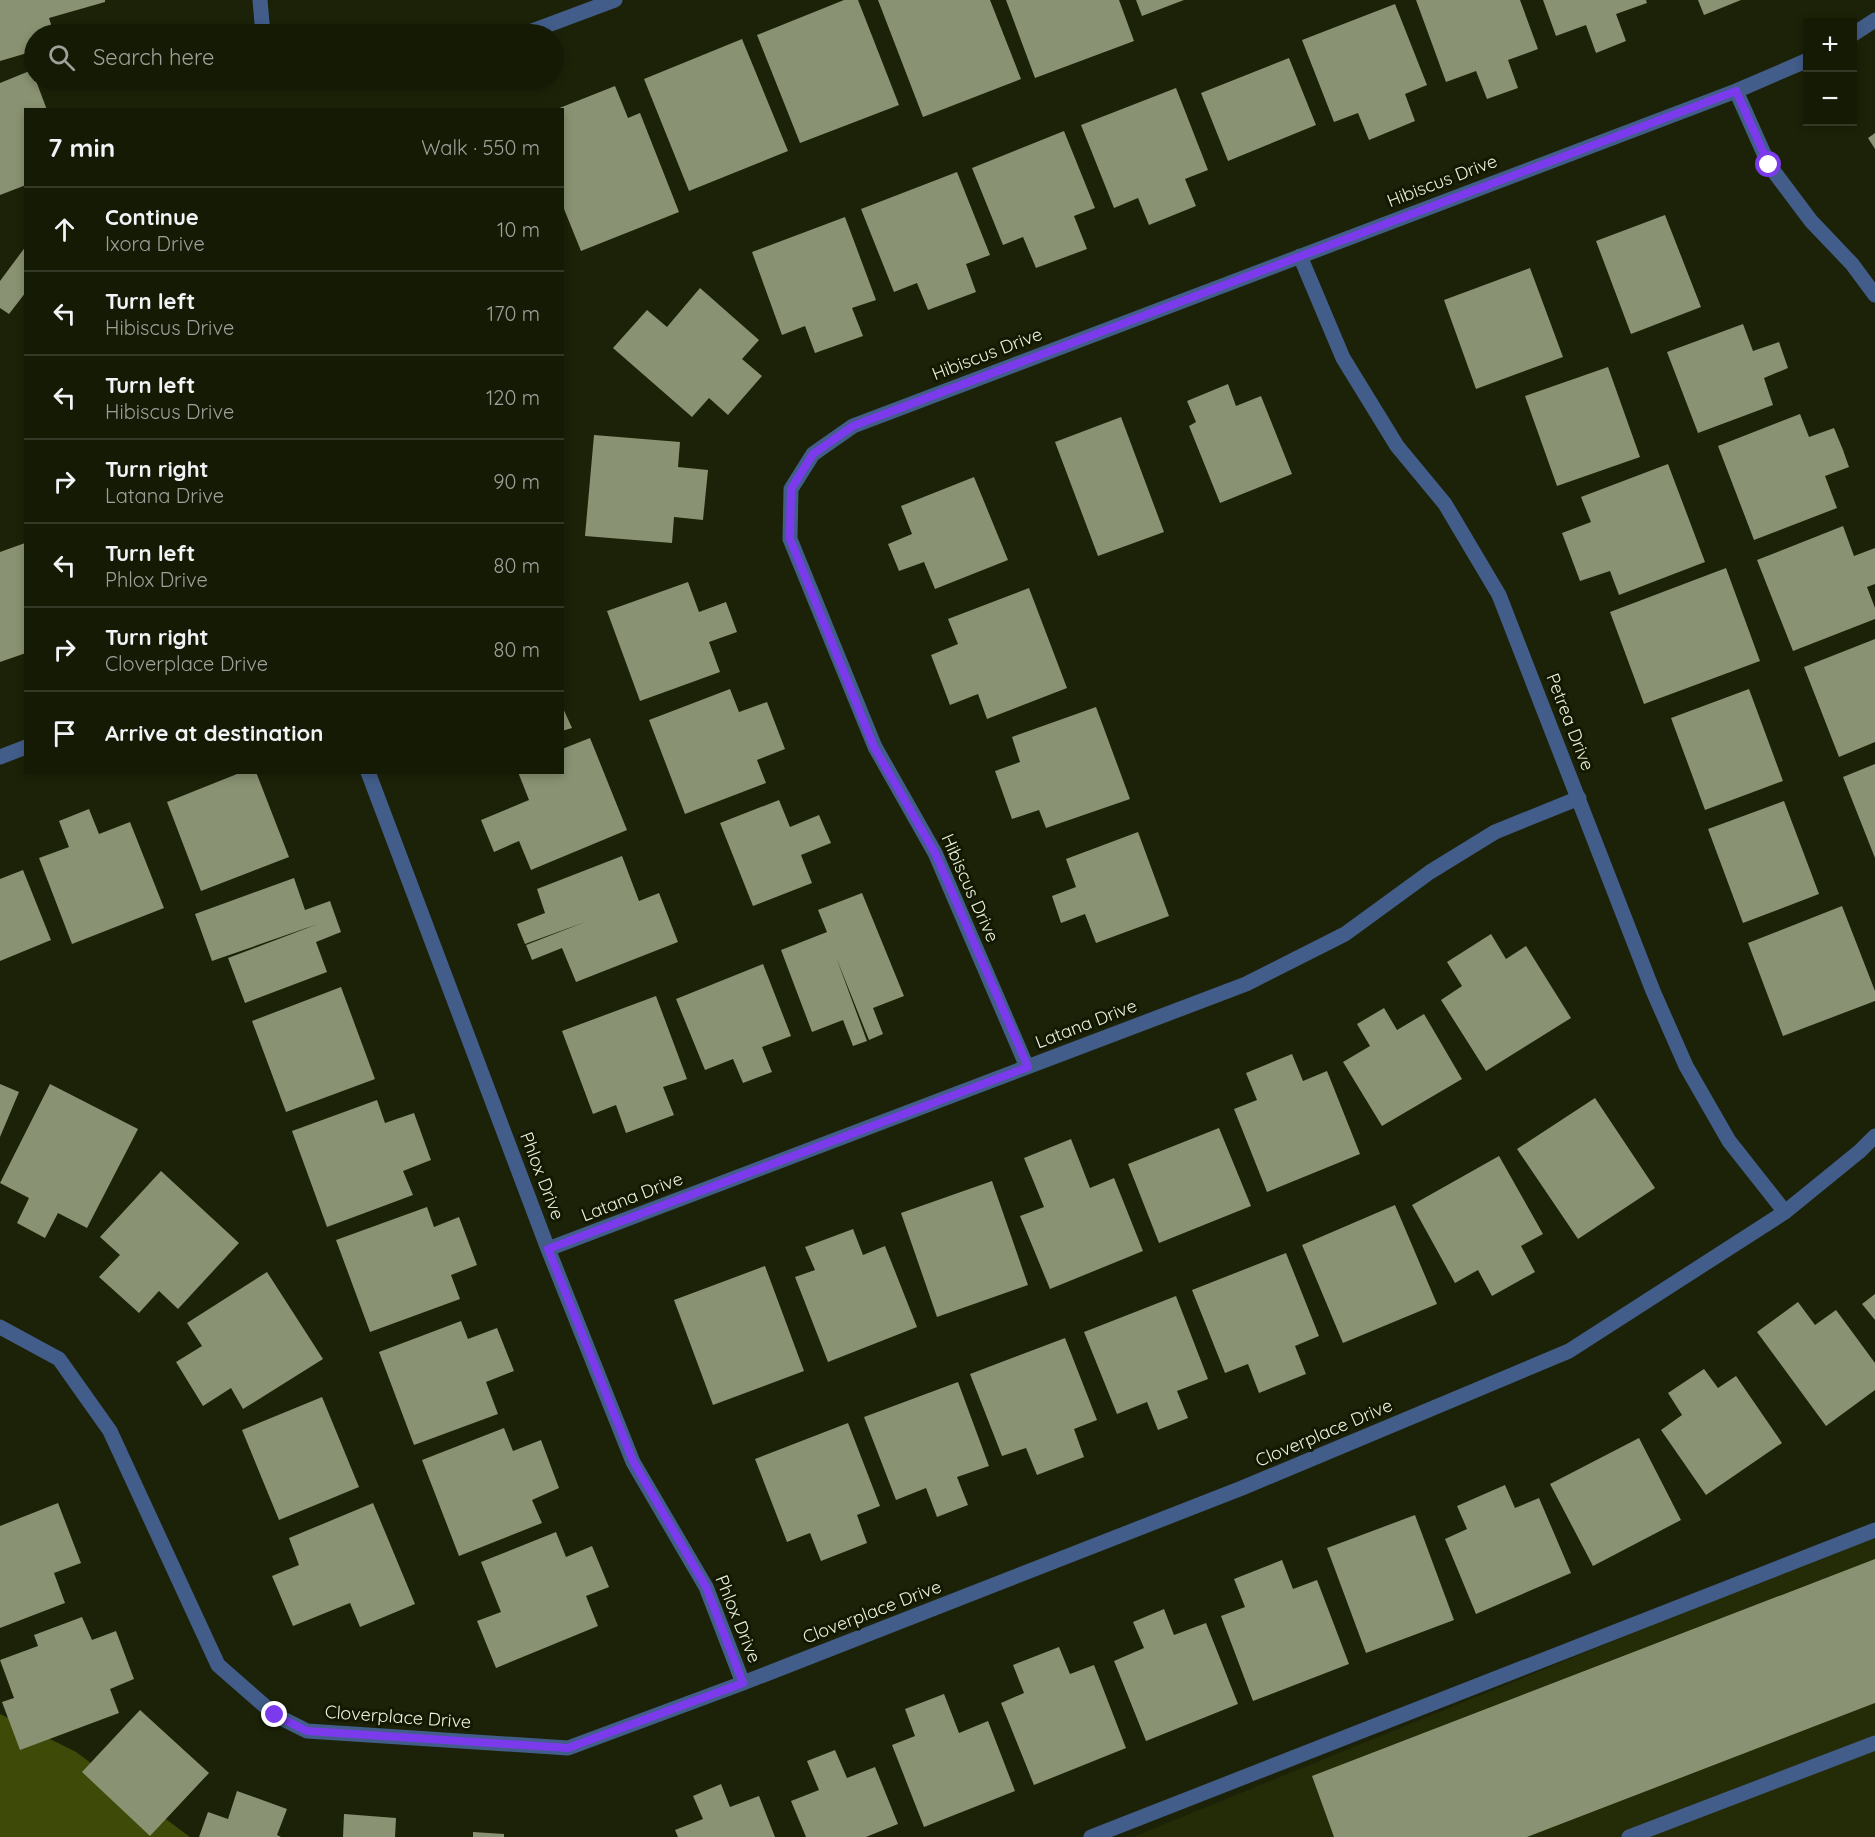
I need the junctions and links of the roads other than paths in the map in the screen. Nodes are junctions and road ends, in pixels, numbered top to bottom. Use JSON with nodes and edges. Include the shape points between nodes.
{"nodes":[{"id":1,"x":260,"y":0,"type":"edge"},
{"id":2,"x":615,"y":0,"type":"edge"},
{"id":3,"x":1875,"y":21,"type":"edge"},
{"id":4,"x":262,"y":24,"type":"edge"},
{"id":5,"x":551,"y":24,"type":"edge"},
{"id":6,"x":1857,"y":32,"type":"edge"},
{"id":7,"x":1803,"y":62,"type":"edge"},
{"id":8,"x":1736,"y":91,"type":"junction"},
{"id":9,"x":1300,"y":256,"type":"junction"},
{"id":10,"x":1875,"y":295,"type":"edge"},
{"id":11,"x":24,"y":748,"type":"edge"},
{"id":12,"x":0,"y":757,"type":"edge"},
{"id":13,"x":369,"y":774,"type":"edge"},
{"id":14,"x":1579,"y":798,"type":"junction"},
{"id":15,"x":1028,"y":1067,"type":"junction"},
{"id":16,"x":1875,"y":1136,"type":"edge"},
{"id":17,"x":1785,"y":1212,"type":"junction"},
{"id":18,"x":548,"y":1249,"type":"junction"},
{"id":19,"x":0,"y":1327,"type":"edge"},
{"id":20,"x":1875,"y":1530,"type":"edge"},
{"id":21,"x":743,"y":1683,"type":"junction"},
{"id":22,"x":1875,"y":1743,"type":"edge"},
{"id":23,"x":1091,"y":1837,"type":"edge"},
{"id":24,"x":1629,"y":1837,"type":"edge"}],
"edges":[{"from":1,"to":4,"type":"street"},
{"from":2,"to":5,"type":"street"},
{"from":3,"to":6,"type":"street"},
{"from":7,"to":8,"type":"street","name":"Hibiscus Drive"},
{"from":8,"to":9,"type":"street","name":"Hibiscus Drive"},
{"from":8,"to":10,"type":"street","via":[[1769,165]]},
{"from":9,"to":14,"type":"street","name":"Petrea Drive","via":[[1343,358],[1397,446],[1445,504],[1499,595]]},
{"from":9,"to":15,"type":"street","name":"Hibiscus Drive","via":[[853,426],[813,454],[791,489],[790,539],[874,747],[935,853]]},
{"from":11,"to":12,"type":"street"},
{"from":13,"to":18,"type":"street","name":"Phlox Drive"},
{"from":14,"to":15,"type":"street","name":"Latana Drive","via":[[1495,832],[1430,872],[1345,934],[1246,984]]},
{"from":14,"to":17,"type":"street","name":"Petrea Drive","via":[[1686,1066],[1729,1141]]},
{"from":15,"to":18,"type":"street","name":"Latana Drive"},
{"from":16,"to":17,"type":"street","name":"Cloverplace Drive"},
{"from":17,"to":21,"type":"street","name":"Cloverplace Drive","via":[[1569,1351],[1242,1488]]},
{"from":18,"to":21,"type":"street","name":"Phlox Drive","via":[[633,1461],[706,1587]]},
{"from":19,"to":21,"type":"street","name":"Cloverplace Drive","via":[[59,1359],[110,1431],[219,1665],[275,1715],[307,1731],[568,1748]]},
{"from":20,"to":23,"type":"street"},
{"from":22,"to":24,"type":"street"}]}
